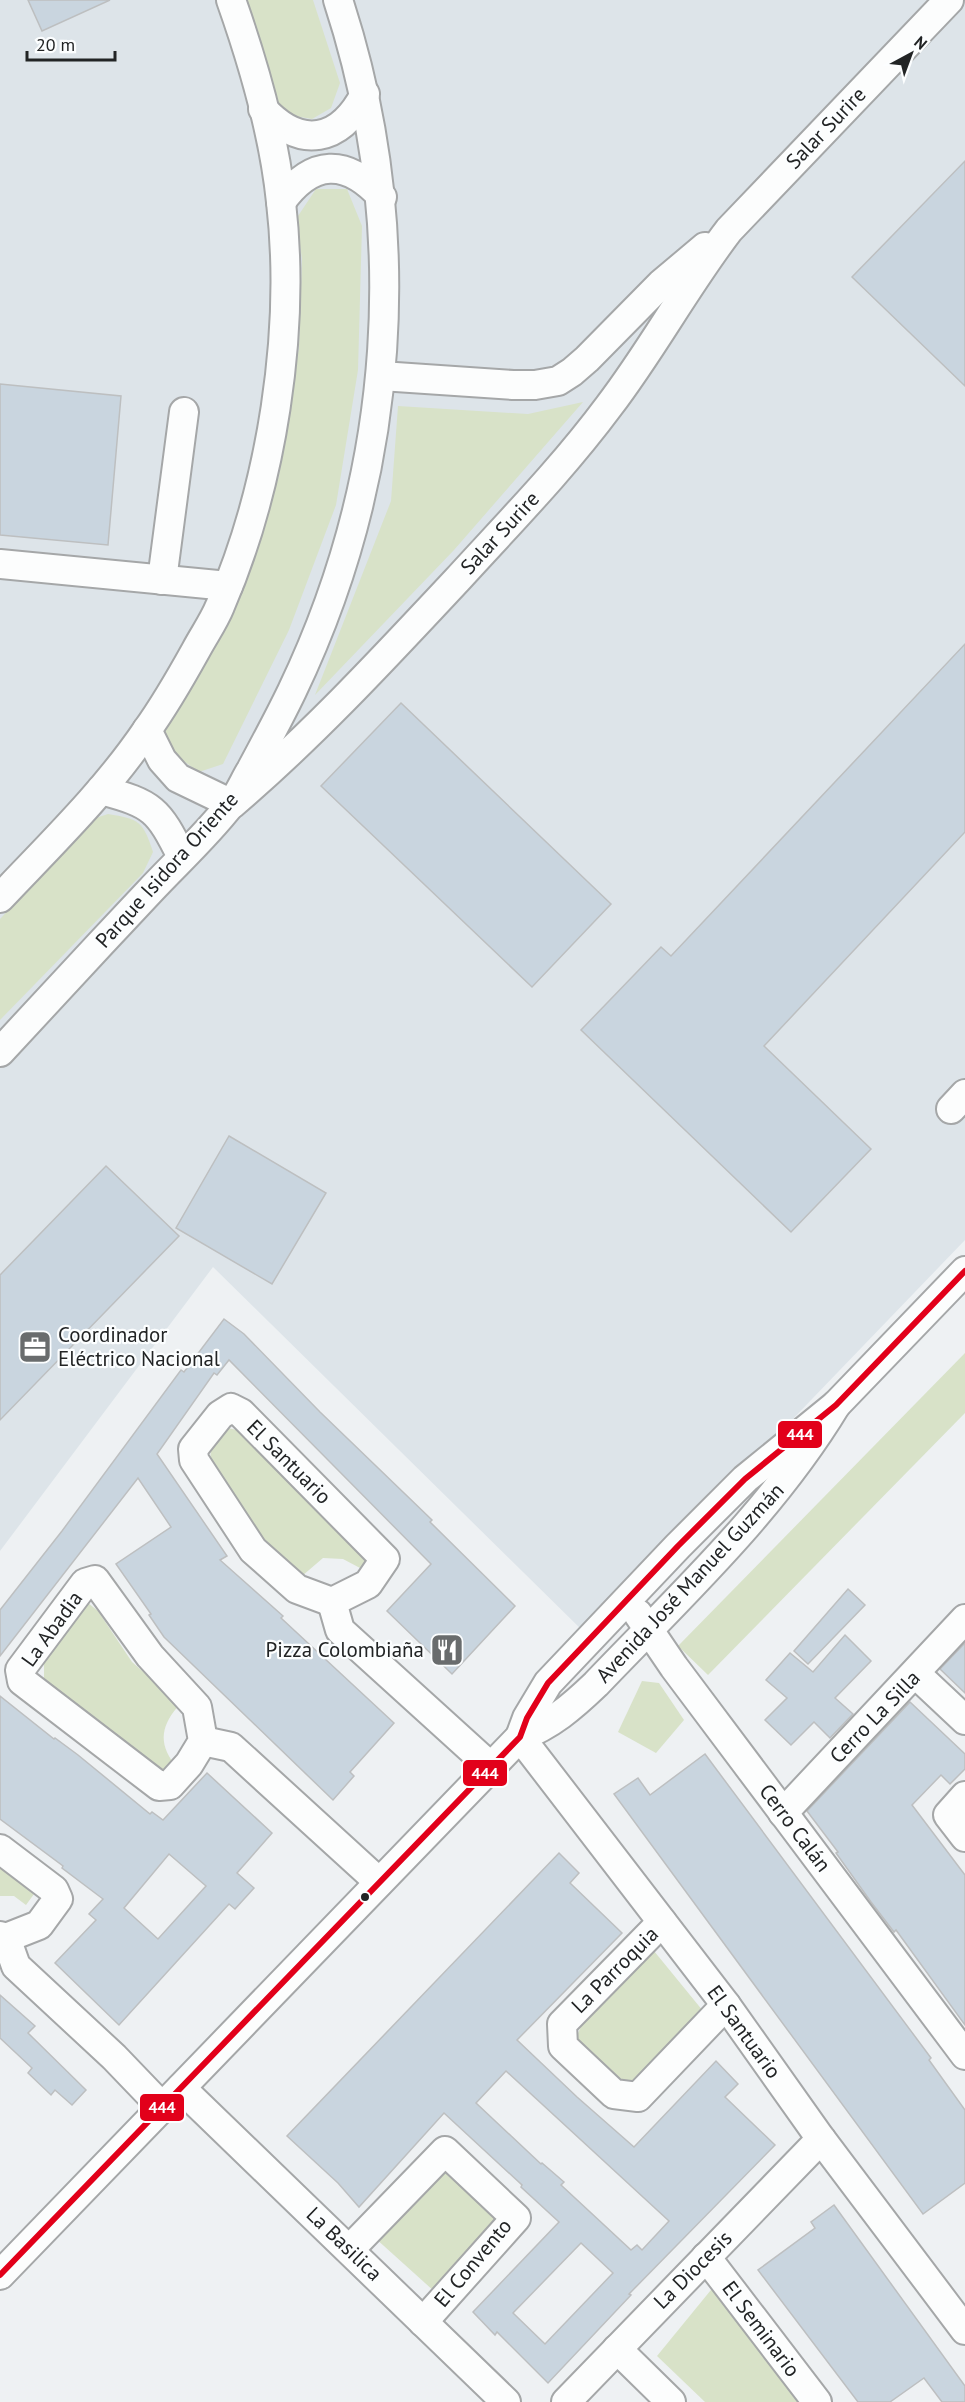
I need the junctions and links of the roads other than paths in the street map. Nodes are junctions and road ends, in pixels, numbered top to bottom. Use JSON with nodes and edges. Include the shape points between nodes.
{"nodes":[{"id":1,"x":231,"y":0,"type":"edge"},
{"id":2,"x":338,"y":0,"type":"edge"},
{"id":3,"x":949,"y":0,"type":"edge"},
{"id":4,"x":365,"y":94,"type":"junction"},
{"id":5,"x":263,"y":109,"type":"junction"},
{"id":6,"x":382,"y":197,"type":"junction"},
{"id":7,"x":281,"y":202,"type":"junction"},
{"id":8,"x":729,"y":230,"type":"junction"},
{"id":9,"x":381,"y":376,"type":"junction"},
{"id":10,"x":184,"y":412,"type":"dead end"},
{"id":11,"x":0,"y":564,"type":"edge"},
{"id":12,"x":162,"y":580,"type":"junction"},
{"id":13,"x":228,"y":586,"type":"junction"},
{"id":14,"x":147,"y":730,"type":"junction"},
{"id":15,"x":102,"y":790,"type":"junction"},
{"id":16,"x":232,"y":804,"type":"junction"},
{"id":17,"x":182,"y":857,"type":"junction"},
{"id":18,"x":0,"y":898,"type":"edge"},
{"id":19,"x":0,"y":1052,"type":"edge"},
{"id":20,"x":965,"y":1271,"type":"edge"},
{"id":21,"x":836,"y":1406,"type":"junction"},
{"id":22,"x":626,"y":1600,"type":"junction"},
{"id":23,"x":332,"y":1602,"type":"junction"},
{"id":24,"x":965,"y":1619,"type":"edge"},
{"id":25,"x":649,"y":1628,"type":"junction"},
{"id":26,"x":916,"y":1674,"type":"junction"},
{"id":27,"x":965,"y":1720,"type":"edge"},
{"id":28,"x":520,"y":1737,"type":"junction"},
{"id":29,"x":203,"y":1741,"type":"junction"},
{"id":30,"x":491,"y":1767,"type":"junction"},
{"id":31,"x":965,"y":1796,"type":"edge"},
{"id":32,"x":783,"y":1812,"type":"junction"},
{"id":33,"x":965,"y":1837,"type":"edge"},
{"id":34,"x":0,"y":1849,"type":"edge"},
{"id":35,"x":379,"y":1882,"type":"junction"},
{"id":36,"x":662,"y":1922,"type":"junction"},
{"id":37,"x":3,"y":1937,"type":"edge"},
{"id":38,"x":726,"y":2005,"type":"junction"},
{"id":39,"x":965,"y":2055,"type":"edge"},
{"id":40,"x":171,"y":2098,"type":"junction"},
{"id":41,"x":821,"y":2139,"type":"junction"},
{"id":42,"x":350,"y":2250,"type":"junction"},
{"id":43,"x":706,"y":2257,"type":"junction"},
{"id":44,"x":0,"y":2275,"type":"edge"},
{"id":45,"x":423,"y":2322,"type":"junction"},
{"id":46,"x":965,"y":2330,"type":"edge"},
{"id":47,"x":617,"y":2349,"type":"junction"},
{"id":48,"x":506,"y":2402,"type":"edge"},
{"id":49,"x":566,"y":2402,"type":"edge"},
{"id":50,"x":671,"y":2402,"type":"edge"},
{"id":51,"x":817,"y":2402,"type":"edge"}],
"edges":[{"from":1,"to":5,"type":"street"},
{"from":2,"to":4,"type":"street","name":"Parque Isidora Oriente"},
{"from":3,"to":8,"type":"street","name":"Salar Surire"},
{"from":4,"to":5,"type":"street","via":[[346,121],[314,135],[288,131]]},
{"from":4,"to":6,"type":"street","name":"Parque Isidora Oriente"},
{"from":5,"to":7,"type":"street"},
{"from":6,"to":7,"type":"street","via":[[360,176],[333,168],[304,178]]},
{"from":6,"to":9,"type":"street","name":"Parque Isidora Oriente","via":[[386,283]]},
{"from":7,"to":13,"type":"street","via":[[284,336],[276,403],[260,481]]},
{"from":8,"to":9,"type":"street","name":"Salar Surire","via":[[681,266],[587,359],[558,381],[513,385]]},
{"from":8,"to":16,"type":"street","name":"Salar Surire","via":[[631,376],[560,467],[334,709]]},
{"from":9,"to":16,"type":"street","name":"Parque Isidora Oriente","via":[[356,515],[327,610],[308,658]]},
{"from":10,"to":12,"type":"street"},
{"from":11,"to":12,"type":"street"},
{"from":12,"to":13,"type":"street"},
{"from":13,"to":14,"type":"street","via":[[215,617]]},
{"from":14,"to":15,"type":"street"},
{"from":14,"to":16,"type":"street","via":[[162,760],[178,778]]},
{"from":15,"to":17,"type":"street","via":[[142,802],[153,810],[163,820]]},
{"from":15,"to":18,"type":"street"},
{"from":16,"to":17,"type":"street","name":"Parque Isidora Oriente"},
{"from":17,"to":19,"type":"street","name":"Parque Isidora Oriente"},
{"from":20,"to":21,"type":"street","name":"Avenida José Manuel Guzmán"},
{"from":21,"to":22,"type":"street","name":"Avenida José Manuel Guzmán","via":[[738,1486]]},
{"from":21,"to":25,"type":"street","name":"Avenida José Manuel Guzmán","via":[[769,1502]]},
{"from":22,"to":25,"type":"street","name":"Cerro Calán"},
{"from":22,"to":28,"type":"street","name":"Avenida José Manuel Guzmán","via":[[548,1683]]},
{"from":23,"to":23,"type":"street","name":"El Santuario","via":[[297,1589],[253,1550],[194,1461],[193,1449],[220,1415],[231,1408],[241,1413],[385,1559],[368,1584]]},
{"from":23,"to":30,"type":"street","via":[[340,1630]]},
{"from":24,"to":26,"type":"street","name":"Cerro La Silla"},
{"from":25,"to":28,"type":"street","name":"Avenida José Manuel Guzmán","via":[[568,1712]]},
{"from":25,"to":32,"type":"street","name":"Cerro Calán"},
{"from":26,"to":27,"type":"street"},
{"from":26,"to":32,"type":"street","name":"Cerro La Silla"},
{"from":28,"to":30,"type":"street","name":"Avenida José Manuel Guzmán"},
{"from":28,"to":36,"type":"street","name":"El Santuario"},
{"from":29,"to":29,"type":"street","name":"La Abadia","via":[[197,1707],[150,1656],[95,1580],[85,1583],[20,1670],[22,1682],[159,1786],[170,1785]]},
{"from":29,"to":35,"type":"street","via":[[231,1747]]},
{"from":30,"to":35,"type":"street","name":"Avenida José Manuel Guzmán"},
{"from":31,"to":33,"type":"street","via":[[948,1815]]},
{"from":32,"to":39,"type":"street","name":"Cerro Calán"},
{"from":34,"to":37,"type":"street","name":"La Basilica","via":[[54,1890],[58,1899],[39,1925]]},
{"from":35,"to":40,"type":"street","name":"Avenida José Manuel Guzmán"},
{"from":36,"to":38,"type":"street","name":"El Santuario"},
{"from":36,"to":38,"type":"street","name":"La Parroquia","via":[[562,2024],[563,2046],[614,2094],[638,2097]]},
{"from":37,"to":40,"type":"street","name":"La Basilica","via":[[16,1966],[114,2057]]},
{"from":38,"to":41,"type":"street","name":"El Santuario"},
{"from":40,"to":42,"type":"street","name":"La Basilica"},
{"from":40,"to":44,"type":"street","name":"Avenida José Manuel Guzmán"},
{"from":41,"to":43,"type":"street","name":"La Diocesis"},
{"from":41,"to":46,"type":"street","name":"El Santuario"},
{"from":42,"to":45,"type":"street","name":"La Basilica"},
{"from":42,"to":45,"type":"street","name":"El Convento","via":[[445,2151],[516,2218]]},
{"from":43,"to":47,"type":"street","name":"La Diocesis"},
{"from":43,"to":51,"type":"street","name":"El Seminario"},
{"from":45,"to":48,"type":"street","name":"La Basilica"},
{"from":47,"to":49,"type":"street","name":"La Diocesis"},
{"from":47,"to":50,"type":"street"}]}
